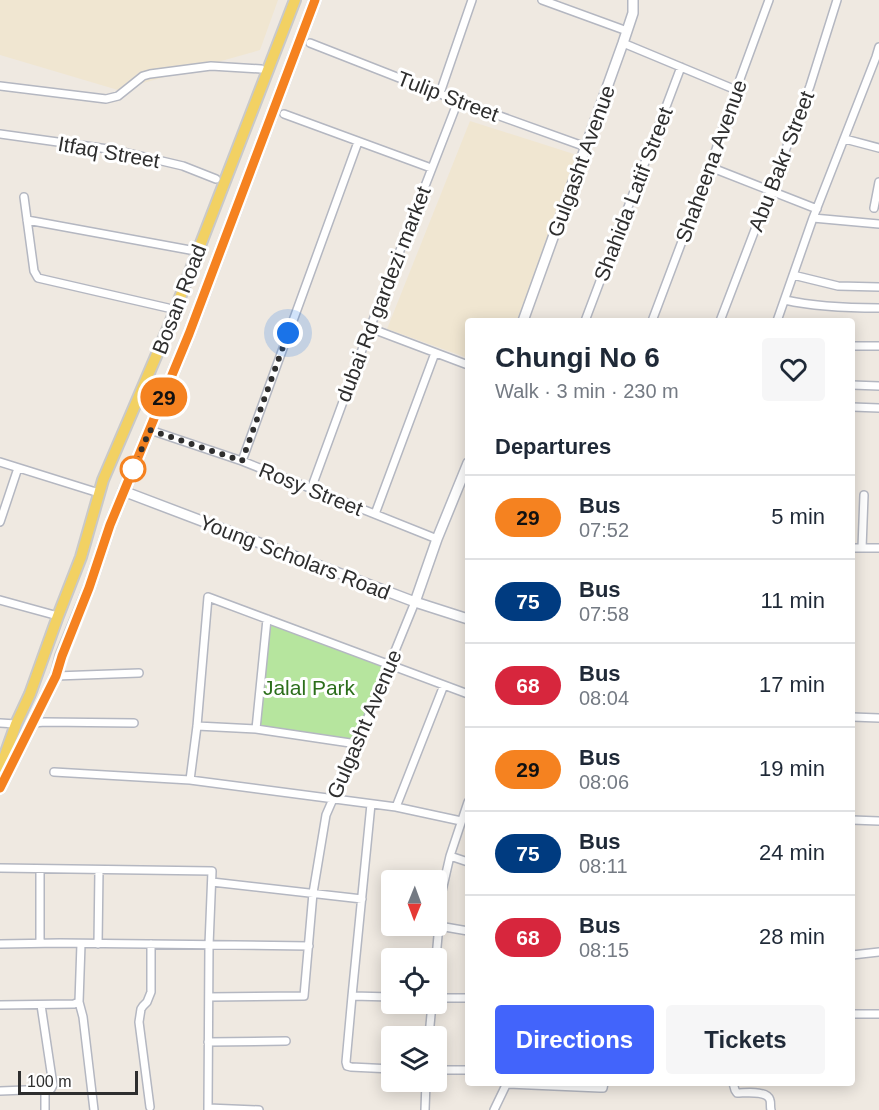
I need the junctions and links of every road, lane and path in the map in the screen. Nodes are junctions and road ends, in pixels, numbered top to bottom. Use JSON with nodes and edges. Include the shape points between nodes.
{"nodes":[{"id":1,"x":295,"y":0,"type":"edge"},
{"id":2,"x":315,"y":0,"type":"edge"},
{"id":3,"x":472,"y":0,"type":"edge"},
{"id":4,"x":542,"y":0,"type":"edge"},
{"id":5,"x":633,"y":0,"type":"edge"},
{"id":6,"x":769,"y":0,"type":"edge"},
{"id":7,"x":837,"y":0,"type":"edge"},
{"id":8,"x":627,"y":31,"type":"junction"},
{"id":9,"x":623,"y":42,"type":"junction"},
{"id":10,"x":310,"y":43,"type":"dead end"},
{"id":11,"x":879,"y":46,"type":"edge"},
{"id":12,"x":681,"y":67,"type":"junction"},
{"id":13,"x":261,"y":69,"type":"dead end"},
{"id":14,"x":0,"y":86,"type":"edge"},
{"id":15,"x":736,"y":90,"type":"junction"},
{"id":16,"x":440,"y":93,"type":"junction"},
{"id":17,"x":458,"y":100,"type":"junction"},
{"id":18,"x":284,"y":114,"type":"dead end"},
{"id":19,"x":0,"y":134,"type":"edge"},
{"id":20,"x":845,"y":139,"type":"junction"},
{"id":21,"x":358,"y":142,"type":"junction"},
{"id":22,"x":586,"y":147,"type":"junction"},
{"id":23,"x":879,"y":148,"type":"edge"},
{"id":24,"x":710,"y":167,"type":"junction"},
{"id":25,"x":431,"y":168,"type":"junction"},
{"id":26,"x":228,"y":173,"type":"junction"},
{"id":27,"x":216,"y":179,"type":"dead end"},
{"id":28,"x":247,"y":180,"type":"junction"},
{"id":29,"x":879,"y":182,"type":"edge"},
{"id":30,"x":770,"y":190,"type":"junction"},
{"id":31,"x":24,"y":197,"type":"dead end"},
{"id":32,"x":873,"y":208,"type":"dead end"},
{"id":33,"x":817,"y":209,"type":"junction"},
{"id":34,"x":813,"y":218,"type":"junction"},
{"id":35,"x":27,"y":220,"type":"junction"},
{"id":36,"x":879,"y":224,"type":"edge"},
{"id":37,"x":190,"y":250,"type":"dead end"},
{"id":38,"x":793,"y":275,"type":"junction"},
{"id":39,"x":879,"y":287,"type":"edge"},
{"id":40,"x":785,"y":300,"type":"junction"},
{"id":41,"x":168,"y":308,"type":"dead end"},
{"id":42,"x":879,"y":308,"type":"edge"},
{"id":43,"x":524,"y":318,"type":"edge"},
{"id":44,"x":586,"y":318,"type":"edge"},
{"id":45,"x":655,"y":318,"type":"edge"},
{"id":46,"x":721,"y":318,"type":"edge"},
{"id":47,"x":778,"y":318,"type":"edge"},
{"id":48,"x":169,"y":326,"type":"junction"},
{"id":49,"x":370,"y":328,"type":"junction"},
{"id":50,"x":189,"y":334,"type":"junction"},
{"id":51,"x":855,"y":346,"type":"edge"},
{"id":52,"x":879,"y":346,"type":"edge"},
{"id":53,"x":435,"y":353,"type":"junction"},
{"id":54,"x":465,"y":364,"type":"edge"},
{"id":55,"x":855,"y":385,"type":"edge"},
{"id":56,"x":879,"y":386,"type":"edge"},
{"id":57,"x":855,"y":407,"type":"edge"},
{"id":58,"x":879,"y":408,"type":"edge"},
{"id":59,"x":150,"y":430,"type":"junction"},
{"id":60,"x":242,"y":461,"type":"junction"},
{"id":61,"x":0,"y":462,"type":"edge"},
{"id":62,"x":18,"y":468,"type":"junction"},
{"id":63,"x":465,"y":470,"type":"edge"},
{"id":64,"x":311,"y":489,"type":"junction"},
{"id":65,"x":123,"y":491,"type":"junction"},
{"id":66,"x":99,"y":493,"type":"junction"},
{"id":67,"x":864,"y":495,"type":"dead end"},
{"id":68,"x":375,"y":514,"type":"junction"},
{"id":69,"x":0,"y":522,"type":"edge"},
{"id":70,"x":437,"y":539,"type":"junction"},
{"id":71,"x":862,"y":548,"type":"junction"},
{"id":72,"x":879,"y":548,"type":"edge"},
{"id":73,"x":855,"y":549,"type":"edge"},
{"id":74,"x":0,"y":600,"type":"edge"},
{"id":75,"x":415,"y":602,"type":"junction"},
{"id":76,"x":58,"y":616,"type":"junction"},
{"id":77,"x":465,"y":618,"type":"edge"},
{"id":78,"x":267,"y":619,"type":"junction"},
{"id":79,"x":390,"y":664,"type":"junction"},
{"id":80,"x":139,"y":673,"type":"dead end"},
{"id":81,"x":56,"y":676,"type":"junction"},
{"id":82,"x":444,"y":685,"type":"junction"},
{"id":83,"x":465,"y":693,"type":"edge"},
{"id":84,"x":855,"y":717,"type":"edge"},
{"id":85,"x":879,"y":718,"type":"edge"},
{"id":86,"x":0,"y":723,"type":"edge"},
{"id":87,"x":33,"y":723,"type":"junction"},
{"id":88,"x":134,"y":723,"type":"dead end"},
{"id":89,"x":16,"y":724,"type":"junction"},
{"id":90,"x":197,"y":726,"type":"junction"},
{"id":91,"x":256,"y":729,"type":"junction"},
{"id":92,"x":357,"y":744,"type":"junction"},
{"id":93,"x":0,"y":767,"type":"edge"},
{"id":94,"x":54,"y":772,"type":"dead end"},
{"id":95,"x":190,"y":780,"type":"junction"},
{"id":96,"x":0,"y":788,"type":"edge"},
{"id":97,"x":333,"y":798,"type":"junction"},
{"id":98,"x":371,"y":804,"type":"junction"},
{"id":99,"x":396,"y":807,"type":"junction"},
{"id":100,"x":465,"y":810,"type":"edge"},
{"id":101,"x":855,"y":820,"type":"edge"},
{"id":102,"x":879,"y":821,"type":"edge"},
{"id":103,"x":460,"y":824,"type":"junction"},
{"id":104,"x":465,"y":828,"type":"edge"},
{"id":105,"x":450,"y":856,"type":"junction"},
{"id":106,"x":465,"y":861,"type":"edge"},
{"id":107,"x":0,"y":868,"type":"edge"},
{"id":108,"x":40,"y":869,"type":"junction"},
{"id":109,"x":99,"y":870,"type":"junction"},
{"id":110,"x":447,"y":870,"type":"edge"},
{"id":111,"x":212,"y":882,"type":"junction"},
{"id":112,"x":313,"y":893,"type":"junction"},
{"id":113,"x":362,"y":899,"type":"junction"},
{"id":114,"x":447,"y":927,"type":"edge"},
{"id":115,"x":465,"y":930,"type":"edge"},
{"id":116,"x":40,"y":943,"type":"junction"},
{"id":117,"x":0,"y":944,"type":"edge"},
{"id":118,"x":81,"y":944,"type":"junction"},
{"id":119,"x":98,"y":944,"type":"junction"},
{"id":120,"x":152,"y":944,"type":"junction"},
{"id":121,"x":209,"y":945,"type":"junction"},
{"id":122,"x":309,"y":946,"type":"junction"},
{"id":123,"x":879,"y":952,"type":"edge"},
{"id":124,"x":855,"y":955,"type":"edge"},
{"id":125,"x":352,"y":996,"type":"junction"},
{"id":126,"x":381,"y":997,"type":"edge"},
{"id":127,"x":209,"y":998,"type":"junction"},
{"id":128,"x":447,"y":998,"type":"edge"},
{"id":129,"x":465,"y":998,"type":"edge"},
{"id":130,"x":79,"y":1002,"type":"junction"},
{"id":131,"x":0,"y":1005,"type":"edge"},
{"id":132,"x":41,"y":1005,"type":"junction"},
{"id":133,"x":855,"y":1014,"type":"edge"},
{"id":134,"x":879,"y":1014,"type":"edge"},
{"id":135,"x":286,"y":1041,"type":"dead end"},
{"id":136,"x":208,"y":1042,"type":"junction"},
{"id":137,"x":381,"y":1068,"type":"edge"},
{"id":138,"x":447,"y":1070,"type":"edge"},
{"id":139,"x":465,"y":1070,"type":"edge"},
{"id":140,"x":506,"y":1086,"type":"edge"},
{"id":141,"x":554,"y":1086,"type":"edge"},
{"id":142,"x":603,"y":1086,"type":"edge"},
{"id":143,"x":734,"y":1086,"type":"edge"},
{"id":144,"x":45,"y":1090,"type":"junction"},
{"id":145,"x":0,"y":1091,"type":"edge"},
{"id":146,"x":426,"y":1092,"type":"edge"},
{"id":147,"x":150,"y":1107,"type":"dead end"},
{"id":148,"x":208,"y":1109,"type":"edge"},
{"id":149,"x":45,"y":1110,"type":"edge"},
{"id":150,"x":94,"y":1110,"type":"edge"},
{"id":151,"x":250,"y":1110,"type":"edge"},
{"id":152,"x":259,"y":1110,"type":"edge"},
{"id":153,"x":425,"y":1110,"type":"edge"},
{"id":154,"x":494,"y":1110,"type":"edge"},
{"id":155,"x":771,"y":1110,"type":"edge"}],
"edges":[{"from":1,"to":26,"type":"main road","name":"Bosan Road"},
{"from":2,"to":28,"type":"main road","name":"Bosan Road"},
{"from":3,"to":16,"type":"street"},
{"from":4,"to":8,"type":"street"},
{"from":5,"to":8,"type":"street","name":"Gulgasht Avenue"},
{"from":6,"to":15,"type":"street","name":"Shaheena Avenue"},
{"from":7,"to":30,"type":"street","name":"Abu Bakr Street","via":[[810,86]]},
{"from":8,"to":9,"type":"street","name":"Gulgasht Avenue"},
{"from":9,"to":12,"type":"street"},
{"from":9,"to":22,"type":"street","name":"Gulgasht Avenue"},
{"from":10,"to":16,"type":"street","name":"Tulip Street"},
{"from":11,"to":20,"type":"street"},
{"from":12,"to":15,"type":"street"},
{"from":12,"to":44,"type":"street","name":"Shahida Latif Street"},
{"from":13,"to":14,"type":"street","via":[[211,66],[150,74],[118,96],[106,99]]},
{"from":15,"to":24,"type":"street","name":"Shaheena Avenue"},
{"from":16,"to":17,"type":"street","name":"Tulip Street"},
{"from":17,"to":22,"type":"street","name":"Tulip Street"},
{"from":17,"to":25,"type":"street","name":"dubai Rd gardezi market"},
{"from":18,"to":21,"type":"street"},
{"from":19,"to":27,"type":"street","name":"Itfaq Street","via":[[115,150],[183,166]]},
{"from":20,"to":23,"type":"street"},
{"from":20,"to":33,"type":"street"},
{"from":21,"to":25,"type":"street"},
{"from":21,"to":60,"type":"street"},
{"from":22,"to":43,"type":"street","name":"Gulgasht Avenue"},
{"from":24,"to":30,"type":"street"},
{"from":24,"to":45,"type":"street","name":"Shaheena Avenue"},
{"from":25,"to":49,"type":"street","name":"dubai Rd gardezi market"},
{"from":26,"to":28,"type":"main road"},
{"from":26,"to":48,"type":"main road","name":"Bosan Road"},
{"from":28,"to":50,"type":"main road","name":"Bosan Road"},
{"from":29,"to":32,"type":"street"},
{"from":30,"to":33,"type":"street"},
{"from":30,"to":46,"type":"street","name":"Abu Bakr Street"},
{"from":31,"to":35,"type":"street"},
{"from":33,"to":34,"type":"street"},
{"from":34,"to":36,"type":"street"},
{"from":34,"to":38,"type":"street"},
{"from":35,"to":37,"type":"street"},
{"from":35,"to":41,"type":"street","via":[[38,278]]},
{"from":38,"to":39,"type":"street","via":[[838,286]]},
{"from":38,"to":40,"type":"street"},
{"from":40,"to":42,"type":"street"},
{"from":40,"to":47,"type":"street"},
{"from":48,"to":50,"type":"main road"},
{"from":48,"to":66,"type":"main road","name":"Bosan Road"},
{"from":49,"to":53,"type":"street"},
{"from":49,"to":64,"type":"street","name":"dubai Rd gardezi market"},
{"from":50,"to":59,"type":"main road","name":"Bosan Road"},
{"from":51,"to":52,"type":"street"},
{"from":53,"to":54,"type":"street"},
{"from":53,"to":68,"type":"street"},
{"from":55,"to":56,"type":"street"},
{"from":57,"to":58,"type":"street"},
{"from":59,"to":60,"type":"street","name":"Rosy Street"},
{"from":59,"to":65,"type":"main road","name":"Bosan Road"},
{"from":60,"to":64,"type":"street","name":"Rosy Street"},
{"from":61,"to":62,"type":"street"},
{"from":62,"to":66,"type":"street"},
{"from":62,"to":69,"type":"street"},
{"from":63,"to":70,"type":"street","name":"Gulgasht Avenue"},
{"from":64,"to":68,"type":"street","name":"Rosy Street"},
{"from":65,"to":75,"type":"street","name":"Young Scholars Road"},
{"from":65,"to":81,"type":"main road","name":"Bosan Road"},
{"from":66,"to":76,"type":"main road","name":"Bosan Road","via":[[81,557]]},
{"from":67,"to":71,"type":"street"},
{"from":68,"to":70,"type":"street","name":"Rosy Street"},
{"from":70,"to":75,"type":"street","name":"Gulgasht Avenue"},
{"from":71,"to":72,"type":"street"},
{"from":71,"to":73,"type":"street"},
{"from":74,"to":76,"type":"street"},
{"from":75,"to":77,"type":"street","name":"Young Scholars Road"},
{"from":75,"to":79,"type":"street","name":"Gulgasht Avenue"},
{"from":76,"to":89,"type":"main road","name":"Bosan Road"},
{"from":78,"to":79,"type":"street"},
{"from":78,"to":90,"type":"street","via":[[208,597]]},
{"from":78,"to":91,"type":"street"},
{"from":79,"to":82,"type":"street"},
{"from":79,"to":92,"type":"street","name":"Gulgasht Avenue"},
{"from":80,"to":81,"type":"street"},
{"from":81,"to":87,"type":"main road","name":"Bosan Road"},
{"from":82,"to":83,"type":"street"},
{"from":82,"to":99,"type":"street"},
{"from":84,"to":85,"type":"street"},
{"from":86,"to":89,"type":"street"},
{"from":87,"to":88,"type":"street"},
{"from":87,"to":96,"type":"main road","name":"Bosan Road"},
{"from":89,"to":93,"type":"main road","name":"Bosan Road"},
{"from":90,"to":91,"type":"street"},
{"from":90,"to":95,"type":"street"},
{"from":91,"to":92,"type":"street"},
{"from":92,"to":97,"type":"street","name":"Gulgasht Avenue"},
{"from":94,"to":95,"type":"street"},
{"from":95,"to":97,"type":"street"},
{"from":97,"to":98,"type":"street"},
{"from":97,"to":112,"type":"street","name":"Gulgasht Avenue","via":[[326,815]]},
{"from":98,"to":99,"type":"street"},
{"from":98,"to":113,"type":"street"},
{"from":99,"to":103,"type":"street"},
{"from":100,"to":103,"type":"street"},
{"from":101,"to":102,"type":"street"},
{"from":103,"to":104,"type":"street"},
{"from":103,"to":105,"type":"street"},
{"from":105,"to":106,"type":"street"},
{"from":105,"to":110,"type":"street"},
{"from":107,"to":108,"type":"street"},
{"from":108,"to":109,"type":"street"},
{"from":108,"to":116,"type":"street"},
{"from":109,"to":111,"type":"street","via":[[209,871]]},
{"from":109,"to":119,"type":"street"},
{"from":111,"to":112,"type":"street"},
{"from":111,"to":121,"type":"street"},
{"from":112,"to":113,"type":"street"},
{"from":112,"to":122,"type":"street","name":"Gulgasht Avenue"},
{"from":113,"to":125,"type":"street"},
{"from":114,"to":115,"type":"street"},
{"from":116,"to":117,"type":"street"},
{"from":116,"to":118,"type":"street"},
{"from":118,"to":119,"type":"street"},
{"from":118,"to":130,"type":"street"},
{"from":119,"to":120,"type":"street"},
{"from":120,"to":121,"type":"street"},
{"from":120,"to":147,"type":"street","via":[[151,992],[139,1022]]},
{"from":121,"to":122,"type":"street"},
{"from":121,"to":127,"type":"street"},
{"from":122,"to":127,"type":"street","name":"Gulgasht Avenue","via":[[304,996]]},
{"from":123,"to":124,"type":"street"},
{"from":125,"to":126,"type":"street"},
{"from":125,"to":137,"type":"street","via":[[347,1066]]},
{"from":127,"to":136,"type":"street"},
{"from":128,"to":129,"type":"street"},
{"from":130,"to":132,"type":"street"},
{"from":130,"to":150,"type":"street"},
{"from":131,"to":132,"type":"street"},
{"from":132,"to":144,"type":"street","via":[[52,1085]]},
{"from":133,"to":134,"type":"street"},
{"from":135,"to":136,"type":"street"},
{"from":136,"to":148,"type":"street"},
{"from":138,"to":139,"type":"street"},
{"from":140,"to":154,"type":"street"},
{"from":141,"to":142,"type":"street"},
{"from":143,"to":155,"type":"street","via":[[737,1093],[768,1096]]},
{"from":144,"to":145,"type":"street"},
{"from":144,"to":149,"type":"street"},
{"from":146,"to":153,"type":"street"},
{"from":148,"to":151,"type":"street"},
{"from":151,"to":152,"type":"street"}]}
